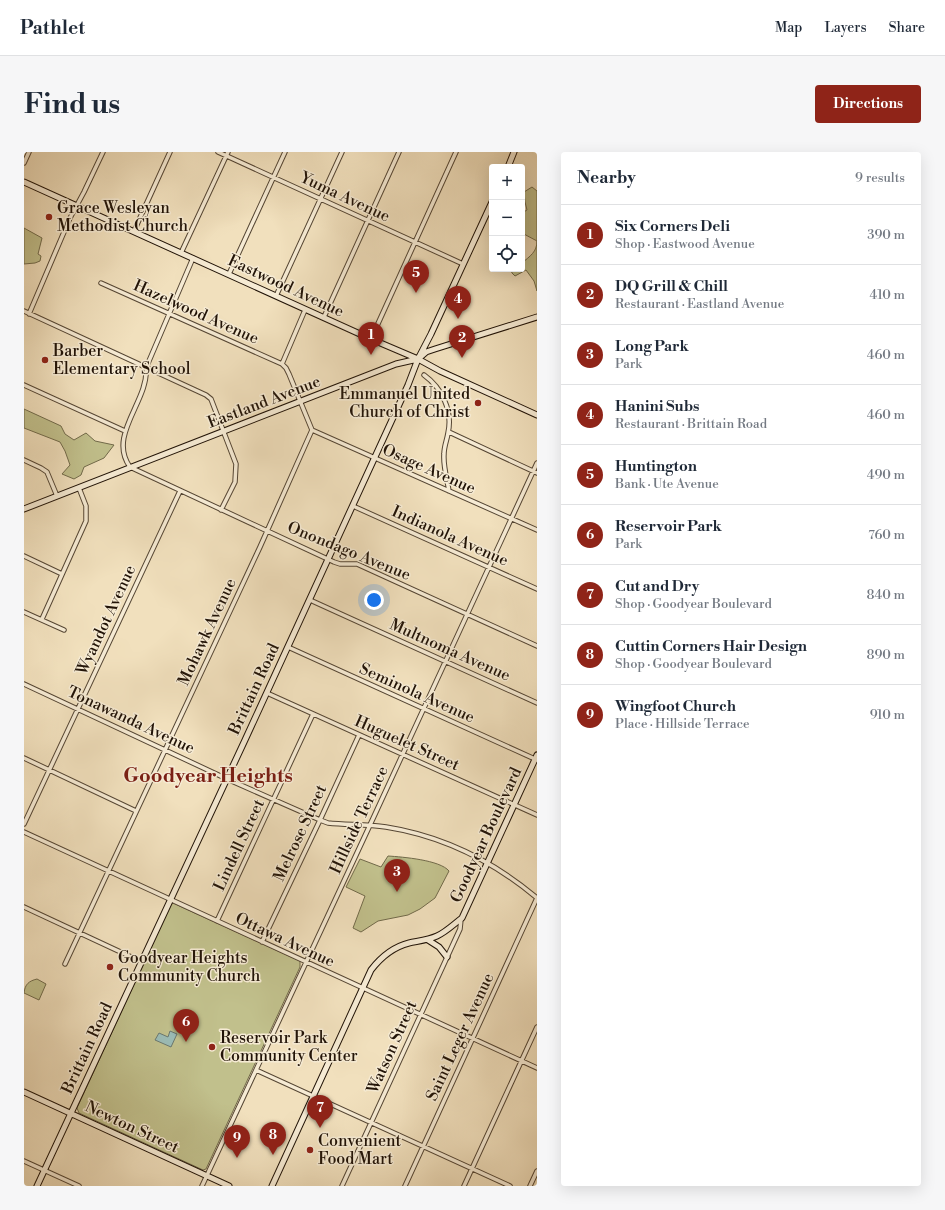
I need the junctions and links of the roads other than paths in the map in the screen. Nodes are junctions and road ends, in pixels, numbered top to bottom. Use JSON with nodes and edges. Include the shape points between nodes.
{"nodes":[{"id":1,"x":29,"y":152,"type":"edge"},
{"id":2,"x":103,"y":152,"type":"edge"},
{"id":3,"x":170,"y":152,"type":"edge"},
{"id":4,"x":218,"y":152,"type":"edge"},
{"id":5,"x":285,"y":152,"type":"edge"},
{"id":6,"x":342,"y":152,"type":"edge"},
{"id":7,"x":399,"y":152,"type":"edge"},
{"id":8,"x":456,"y":152,"type":"edge"},
{"id":9,"x":514,"y":152,"type":"edge"},
{"id":10,"x":227,"y":154,"type":"edge"},
{"id":11,"x":24,"y":162,"type":"edge"},
{"id":12,"x":509,"y":164,"type":"edge"},
{"id":13,"x":273,"y":177,"type":"junction"},
{"id":14,"x":24,"y":182,"type":"edge"},
{"id":15,"x":320,"y":199,"type":"junction"},
{"id":16,"x":77,"y":205,"type":"junction"},
{"id":17,"x":489,"y":208,"type":"edge"},
{"id":18,"x":368,"y":221,"type":"junction"},
{"id":19,"x":134,"y":231,"type":"junction"},
{"id":20,"x":415,"y":242,"type":"junction"},
{"id":21,"x":181,"y":253,"type":"junction"},
{"id":22,"x":193,"y":258,"type":"junction"},
{"id":23,"x":463,"y":264,"type":"junction"},
{"id":24,"x":229,"y":274,"type":"junction"},
{"id":25,"x":101,"y":283,"type":"dead end"},
{"id":26,"x":276,"y":296,"type":"junction"},
{"id":27,"x":305,"y":310,"type":"junction"},
{"id":28,"x":24,"y":311,"type":"edge"},
{"id":29,"x":29,"y":314,"type":"junction"},
{"id":30,"x":169,"y":314,"type":"junction"},
{"id":31,"x":537,"y":316,"type":"edge"},
{"id":32,"x":324,"y":318,"type":"junction"},
{"id":33,"x":371,"y":339,"type":"junction"},
{"id":34,"x":418,"y":359,"type":"junction"},
{"id":35,"x":282,"y":364,"type":"junction"},
{"id":36,"x":146,"y":368,"type":"junction"},
{"id":37,"x":424,"y":376,"type":"dead end"},
{"id":38,"x":24,"y":386,"type":"edge"},
{"id":39,"x":301,"y":402,"type":"junction"},
{"id":40,"x":537,"y":415,"type":"edge"},
{"id":41,"x":312,"y":430,"type":"junction"},
{"id":42,"x":125,"y":431,"type":"junction"},
{"id":43,"x":224,"y":431,"type":"junction"},
{"id":44,"x":448,"y":432,"type":"junction"},
{"id":45,"x":374,"y":458,"type":"junction"},
{"id":46,"x":24,"y":460,"type":"edge"},
{"id":47,"x":537,"y":462,"type":"edge"},
{"id":48,"x":130,"y":467,"type":"junction"},
{"id":49,"x":535,"y":472,"type":"edge"},
{"id":50,"x":79,"y":488,"type":"junction"},
{"id":51,"x":180,"y":491,"type":"junction"},
{"id":52,"x":449,"y":491,"type":"junction"},
{"id":53,"x":57,"y":496,"type":"junction"},
{"id":54,"x":353,"y":506,"type":"junction"},
{"id":55,"x":24,"y":509,"type":"edge"},
{"id":56,"x":222,"y":510,"type":"junction"},
{"id":57,"x":511,"y":519,"type":"junction"},
{"id":58,"x":537,"y":530,"type":"edge"},
{"id":59,"x":266,"y":531,"type":"junction"},
{"id":60,"x":24,"y":556,"type":"edge"},
{"id":61,"x":328,"y":559,"type":"junction"},
{"id":62,"x":489,"y":567,"type":"junction"},
{"id":63,"x":62,"y":574,"type":"junction"},
{"id":64,"x":537,"y":588,"type":"edge"},
{"id":65,"x":310,"y":600,"type":"junction"},
{"id":66,"x":24,"y":612,"type":"edge"},
{"id":67,"x":467,"y":614,"type":"junction"},
{"id":68,"x":42,"y":619,"type":"junction"},
{"id":69,"x":64,"y":630,"type":"dead end"},
{"id":70,"x":537,"y":646,"type":"edge"},
{"id":71,"x":288,"y":647,"type":"junction"},
{"id":72,"x":446,"y":661,"type":"junction"},
{"id":73,"x":24,"y":684,"type":"edge"},
{"id":74,"x":267,"y":693,"type":"junction"},
{"id":75,"x":537,"y":703,"type":"edge"},
{"id":76,"x":78,"y":709,"type":"junction"},
{"id":77,"x":424,"y":709,"type":"junction"},
{"id":78,"x":313,"y":714,"type":"junction"},
{"id":79,"x":359,"y":734,"type":"junction"},
{"id":80,"x":166,"y":750,"type":"junction"},
{"id":81,"x":403,"y":754,"type":"junction"},
{"id":82,"x":24,"y":758,"type":"edge"},
{"id":83,"x":536,"y":758,"type":"edge"},
{"id":84,"x":49,"y":770,"type":"junction"},
{"id":85,"x":227,"y":779,"type":"junction"},
{"id":86,"x":273,"y":799,"type":"junction"},
{"id":87,"x":514,"y":804,"type":"junction"},
{"id":88,"x":136,"y":810,"type":"junction"},
{"id":89,"x":537,"y":815,"type":"edge"},
{"id":90,"x":320,"y":820,"type":"junction"},
{"id":91,"x":24,"y":824,"type":"edge"},
{"id":92,"x":370,"y":825,"type":"junction"},
{"id":93,"x":24,"y":832,"type":"edge"},
{"id":94,"x":488,"y":863,"type":"junction"},
{"id":95,"x":108,"y":872,"type":"junction"},
{"id":96,"x":537,"y":898,"type":"edge"},
{"id":97,"x":170,"y":901,"type":"junction"},
{"id":98,"x":24,"y":907,"type":"edge"},
{"id":99,"x":462,"y":918,"type":"junction"},
{"id":100,"x":216,"y":921,"type":"junction"},
{"id":101,"x":80,"y":933,"type":"junction"},
{"id":102,"x":428,"y":940,"type":"junction"},
{"id":103,"x":262,"y":942,"type":"junction"},
{"id":104,"x":447,"y":956,"type":"junction"},
{"id":105,"x":142,"y":962,"type":"junction"},
{"id":106,"x":306,"y":962,"type":"junction"},
{"id":107,"x":65,"y":964,"type":"dead end"},
{"id":108,"x":362,"y":988,"type":"junction"},
{"id":109,"x":420,"y":1015,"type":"junction"},
{"id":110,"x":537,"y":1027,"type":"edge"},
{"id":111,"x":473,"y":1038,"type":"junction"},
{"id":112,"x":522,"y":1061,"type":"junction"},
{"id":113,"x":537,"y":1068,"type":"edge"},
{"id":114,"x":256,"y":1070,"type":"junction"},
{"id":115,"x":24,"y":1092,"type":"edge"},
{"id":116,"x":313,"y":1096,"type":"junction"},
{"id":117,"x":71,"y":1114,"type":"junction"},
{"id":118,"x":371,"y":1123,"type":"junction"},
{"id":119,"x":423,"y":1147,"type":"junction"},
{"id":120,"x":24,"y":1161,"type":"edge"},
{"id":121,"x":472,"y":1169,"type":"junction"},
{"id":122,"x":44,"y":1170,"type":"junction"},
{"id":123,"x":537,"y":1171,"type":"edge"},
{"id":124,"x":206,"y":1176,"type":"junction"},
{"id":125,"x":37,"y":1186,"type":"edge"},
{"id":126,"x":79,"y":1186,"type":"edge"},
{"id":127,"x":202,"y":1186,"type":"edge"},
{"id":128,"x":229,"y":1186,"type":"edge"},
{"id":129,"x":272,"y":1186,"type":"edge"},
{"id":130,"x":342,"y":1186,"type":"edge"},
{"id":131,"x":405,"y":1186,"type":"edge"},
{"id":132,"x":464,"y":1186,"type":"edge"},
{"id":133,"x":510,"y":1186,"type":"edge"},
{"id":134,"x":530,"y":1186,"type":"edge"}],
"edges":[{"from":1,"to":11,"type":"street"},
{"from":2,"to":16,"type":"street"},
{"from":3,"to":19,"type":"street"},
{"from":4,"to":10,"type":"street","name":"Yuma Avenue"},
{"from":5,"to":13,"type":"street"},
{"from":6,"to":15,"type":"street"},
{"from":7,"to":18,"type":"street"},
{"from":8,"to":20,"type":"street"},
{"from":9,"to":12,"type":"street"},
{"from":10,"to":13,"type":"street","name":"Yuma Avenue"},
{"from":10,"to":21,"type":"street"},
{"from":13,"to":15,"type":"street","name":"Yuma Avenue"},
{"from":13,"to":24,"type":"street"},
{"from":14,"to":16,"type":"street","name":"Eastwood Avenue"},
{"from":15,"to":18,"type":"street","name":"Yuma Avenue"},
{"from":15,"to":26,"type":"street"},
{"from":16,"to":19,"type":"street","name":"Eastwood Avenue"},
{"from":16,"to":29,"type":"street"},
{"from":17,"to":23,"type":"street","name":"Brittain Road"},
{"from":18,"to":20,"type":"street","name":"Yuma Avenue"},
{"from":18,"to":32,"type":"street"},
{"from":19,"to":21,"type":"street","name":"Eastwood Avenue"},
{"from":20,"to":23,"type":"street","name":"Yuma Avenue"},
{"from":20,"to":33,"type":"street"},
{"from":21,"to":22,"type":"street","name":"Eastwood Avenue"},
{"from":22,"to":24,"type":"street","name":"Eastwood Avenue"},
{"from":22,"to":30,"type":"street"},
{"from":23,"to":34,"type":"street","name":"Brittain Road"},
{"from":24,"to":26,"type":"street","name":"Eastwood Avenue"},
{"from":25,"to":30,"type":"street","name":"Hazelwood Avenue"},
{"from":26,"to":27,"type":"street","name":"Eastwood Avenue"},
{"from":27,"to":32,"type":"street","name":"Eastwood Avenue"},
{"from":27,"to":35,"type":"street"},
{"from":28,"to":29,"type":"street"},
{"from":29,"to":36,"type":"street"},
{"from":30,"to":35,"type":"street","name":"Hazelwood Avenue"},
{"from":30,"to":36,"type":"street"},
{"from":31,"to":34,"type":"street","name":"Eastland Avenue","via":[[426,352]]},
{"from":32,"to":33,"type":"street","name":"Eastwood Avenue"},
{"from":33,"to":34,"type":"street","name":"Eastwood Avenue"},
{"from":34,"to":39,"type":"street","name":"Eastland Avenue","via":[[396,364]]},
{"from":34,"to":40,"type":"street","name":"Eastwood Avenue"},
{"from":34,"to":45,"type":"street","name":"Brittain Road"},
{"from":35,"to":39,"type":"street"},
{"from":36,"to":42,"type":"street","via":[[146,382]]},
{"from":36,"to":43,"type":"street","via":[[208,397],[213,402]]},
{"from":37,"to":44,"type":"street","via":[[445,400]]},
{"from":38,"to":42,"type":"street"},
{"from":39,"to":41,"type":"street"},
{"from":39,"to":43,"type":"street","name":"Eastland Avenue"},
{"from":41,"to":45,"type":"street","name":"Osage Avenue"},
{"from":41,"to":59,"type":"street","name":"Mohawk Avenue"},
{"from":42,"to":48,"type":"street","via":[[124,455]]},
{"from":43,"to":48,"type":"street","name":"Eastland Avenue"},
{"from":43,"to":56,"type":"street","via":[[236,468],[235,482]]},
{"from":44,"to":49,"type":"street"},
{"from":44,"to":52,"type":"street","via":[[444,456]]},
{"from":45,"to":52,"type":"street","name":"Osage Avenue"},
{"from":45,"to":54,"type":"street","name":"Brittain Road"},
{"from":46,"to":53,"type":"street","via":[[47,472]]},
{"from":47,"to":49,"type":"street","name":"Hillside Terrace"},
{"from":48,"to":50,"type":"street","name":"Eastland Avenue"},
{"from":48,"to":51,"type":"street","name":"Onondago Avenue"},
{"from":49,"to":57,"type":"street","name":"Hillside Terrace"},
{"from":50,"to":53,"type":"street","name":"Eastland Avenue"},
{"from":50,"to":63,"type":"street","via":[[87,510],[86,521]]},
{"from":51,"to":56,"type":"street","name":"Onondago Avenue"},
{"from":51,"to":76,"type":"street","name":"Wyandot Avenue"},
{"from":52,"to":57,"type":"street","name":"Osage Avenue"},
{"from":53,"to":55,"type":"street","name":"Eastland Avenue"},
{"from":54,"to":61,"type":"street","name":"Brittain Road"},
{"from":54,"to":62,"type":"street","name":"Indianola Avenue"},
{"from":56,"to":59,"type":"street","name":"Onondago Avenue"},
{"from":57,"to":58,"type":"street","name":"Osage Avenue"},
{"from":57,"to":62,"type":"street","name":"Hillside Terrace"},
{"from":59,"to":61,"type":"street","name":"Onondago Avenue"},
{"from":59,"to":80,"type":"street","name":"Mohawk Avenue"},
{"from":60,"to":63,"type":"street"},
{"from":61,"to":65,"type":"street","name":"Brittain Road"},
{"from":61,"to":67,"type":"street","name":"Onondago Avenue","via":[[340,564],[357,564]]},
{"from":62,"to":64,"type":"street","name":"Indianola Avenue"},
{"from":62,"to":67,"type":"street","name":"Hillside Terrace"},
{"from":63,"to":68,"type":"street"},
{"from":65,"to":71,"type":"street","name":"Brittain Road"},
{"from":65,"to":72,"type":"street","name":"Multnoma Avenue"},
{"from":66,"to":68,"type":"street"},
{"from":67,"to":70,"type":"street","name":"Onondago Avenue"},
{"from":67,"to":72,"type":"street","name":"Hillside Terrace"},
{"from":68,"to":69,"type":"street"},
{"from":71,"to":74,"type":"street","name":"Brittain Road"},
{"from":71,"to":77,"type":"street","name":"Seminola Avenue"},
{"from":72,"to":75,"type":"street","name":"Multnoma Avenue"},
{"from":72,"to":77,"type":"street","name":"Hillside Terrace"},
{"from":73,"to":76,"type":"street","name":"Tonawanda Avenue"},
{"from":74,"to":78,"type":"street","name":"Huguelet Street"},
{"from":74,"to":85,"type":"street","name":"Brittain Road"},
{"from":76,"to":80,"type":"street","name":"Tonawanda Avenue"},
{"from":76,"to":84,"type":"street","name":"Wyandot Avenue"},
{"from":77,"to":81,"type":"street","name":"Hillside Terrace"},
{"from":77,"to":83,"type":"street","name":"Seminola Avenue"},
{"from":78,"to":79,"type":"street","name":"Huguelet Street"},
{"from":78,"to":86,"type":"street","name":"Lindell Street"},
{"from":79,"to":81,"type":"street","name":"Huguelet Street"},
{"from":79,"to":90,"type":"street","name":"Melrose Street"},
{"from":80,"to":85,"type":"street","name":"Tonawanda Avenue"},
{"from":80,"to":88,"type":"street","name":"Mohawk Avenue"},
{"from":81,"to":87,"type":"street","name":"Huguelet Street"},
{"from":81,"to":92,"type":"street","name":"Hillside Terrace"},
{"from":82,"to":84,"type":"street"},
{"from":83,"to":87,"type":"street","name":"Goodyear Boulevard"},
{"from":84,"to":88,"type":"street"},
{"from":84,"to":91,"type":"street","name":"Wyandot Avenue"},
{"from":85,"to":86,"type":"street","name":"Tonawanda Avenue"},
{"from":85,"to":97,"type":"street","name":"Brittain Road"},
{"from":86,"to":90,"type":"street","name":"Tonawanda Avenue"},
{"from":86,"to":100,"type":"street","name":"Lindell Street"},
{"from":87,"to":89,"type":"street","name":"Huguelet Street"},
{"from":87,"to":94,"type":"street","name":"Goodyear Boulevard"},
{"from":88,"to":95,"type":"street","name":"Mohawk Avenue"},
{"from":90,"to":92,"type":"street","name":"Tonawanda Avenue","via":[[328,823]]},
{"from":90,"to":103,"type":"street","name":"Melrose Street"},
{"from":92,"to":94,"type":"street","name":"Tonawanda Avenue","via":[[402,830],[438,840]]},
{"from":92,"to":106,"type":"street","name":"Hillside Terrace"},
{"from":93,"to":95,"type":"street","name":"Ottawa Avenue"},
{"from":94,"to":96,"type":"street","name":"Tonawanda Avenue"},
{"from":94,"to":99,"type":"street","name":"Goodyear Boulevard"},
{"from":95,"to":97,"type":"street","name":"Ottawa Avenue"},
{"from":95,"to":101,"type":"street","name":"Mohawk Avenue"},
{"from":96,"to":111,"type":"street","name":"Saint Leger Avenue"},
{"from":97,"to":100,"type":"street","name":"Ottawa Avenue"},
{"from":97,"to":105,"type":"street","name":"Brittain Road"},
{"from":98,"to":101,"type":"street"},
{"from":99,"to":102,"type":"street","name":"Goodyear Boulevard","via":[[445,932]]},
{"from":99,"to":104,"type":"street","name":"Watson Street","via":[[460,929]]},
{"from":100,"to":103,"type":"street","name":"Ottawa Avenue"},
{"from":101,"to":105,"type":"street"},
{"from":101,"to":107,"type":"street","name":"Mohawk Avenue"},
{"from":102,"to":104,"type":"street","via":[[440,947]]},
{"from":102,"to":108,"type":"street","name":"Goodyear Boulevard","via":[[406,944],[388,952],[375,964]]},
{"from":103,"to":106,"type":"street","name":"Ottawa Avenue"},
{"from":104,"to":109,"type":"street","name":"Watson Street"},
{"from":105,"to":117,"type":"street","name":"Brittain Road"},
{"from":106,"to":108,"type":"street","name":"Ottawa Avenue"},
{"from":106,"to":114,"type":"street","name":"Hillside Terrace"},
{"from":108,"to":109,"type":"street","name":"Ottawa Avenue"},
{"from":108,"to":116,"type":"street","name":"Goodyear Boulevard"},
{"from":109,"to":111,"type":"street","name":"Ottawa Avenue"},
{"from":109,"to":118,"type":"street","name":"Watson Street"},
{"from":110,"to":112,"type":"street"},
{"from":111,"to":112,"type":"street","name":"Ottawa Avenue"},
{"from":111,"to":119,"type":"street","name":"Saint Leger Avenue"},
{"from":112,"to":113,"type":"street","name":"Ottawa Avenue"},
{"from":112,"to":121,"type":"street"},
{"from":114,"to":116,"type":"street"},
{"from":114,"to":124,"type":"street","name":"Hillside Terrace"},
{"from":115,"to":117,"type":"street","name":"Newton Street"},
{"from":116,"to":118,"type":"street"},
{"from":116,"to":129,"type":"street","name":"Goodyear Boulevard"},
{"from":117,"to":122,"type":"street","name":"Brittain Road"},
{"from":117,"to":124,"type":"street","name":"Newton Street"},
{"from":118,"to":119,"type":"street"},
{"from":118,"to":130,"type":"street","name":"Watson Street"},
{"from":119,"to":121,"type":"street"},
{"from":119,"to":131,"type":"street","name":"Saint Leger Avenue"},
{"from":120,"to":122,"type":"street"},
{"from":121,"to":132,"type":"street"},
{"from":121,"to":133,"type":"street"},
{"from":122,"to":125,"type":"street","name":"Brittain Road"},
{"from":122,"to":126,"type":"street"},
{"from":123,"to":134,"type":"street"},
{"from":124,"to":127,"type":"street","name":"Hillside Terrace"},
{"from":124,"to":128,"type":"street","name":"Newton Street"}]}
